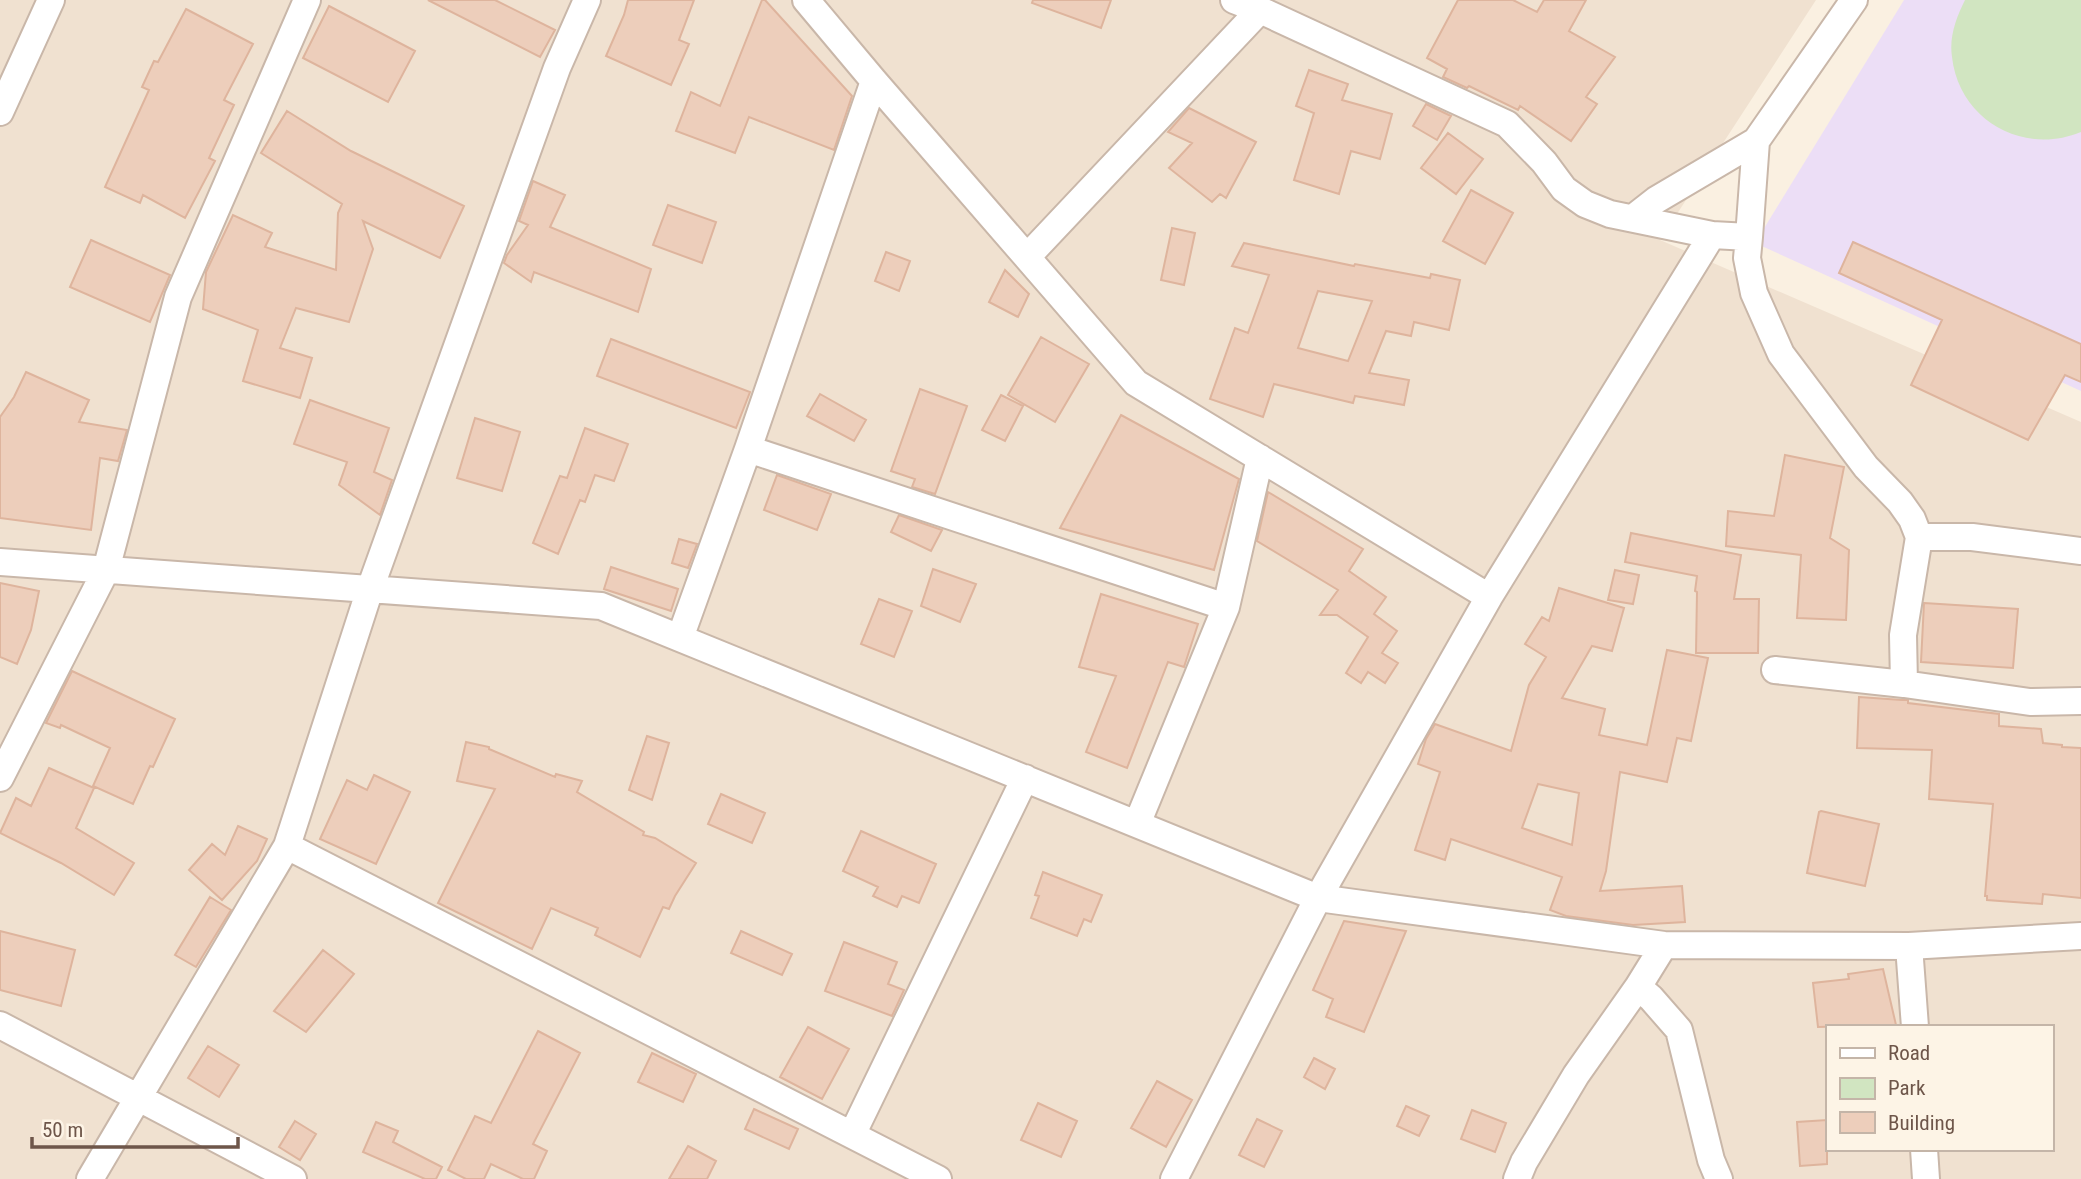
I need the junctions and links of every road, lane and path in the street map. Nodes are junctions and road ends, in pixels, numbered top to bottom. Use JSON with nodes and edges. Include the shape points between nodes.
{"nodes":[{"id":1,"x":51,"y":0,"type":"edge"},
{"id":2,"x":307,"y":0,"type":"edge"},
{"id":3,"x":587,"y":0,"type":"edge"},
{"id":4,"x":806,"y":0,"type":"edge"},
{"id":5,"x":1234,"y":0,"type":"edge"},
{"id":6,"x":1854,"y":0,"type":"edge"},
{"id":7,"x":1260,"y":10,"type":"junction"},
{"id":8,"x":874,"y":81,"type":"junction"},
{"id":9,"x":0,"y":112,"type":"edge"},
{"id":10,"x":1756,"y":141,"type":"junction"},
{"id":11,"x":1633,"y":218,"type":"junction"},
{"id":12,"x":1712,"y":235,"type":"junction"},
{"id":13,"x":1749,"y":237,"type":"junction"},
{"id":14,"x":1028,"y":256,"type":"junction"},
{"id":15,"x":748,"y":449,"type":"junction"},
{"id":16,"x":1260,"y":458,"type":"junction"},
{"id":17,"x":1919,"y":537,"type":"junction"},
{"id":18,"x":2081,"y":551,"type":"edge"},
{"id":19,"x":0,"y":562,"type":"edge"},
{"id":20,"x":106,"y":570,"type":"junction"},
{"id":21,"x":370,"y":589,"type":"junction"},
{"id":22,"x":1489,"y":597,"type":"junction"},
{"id":23,"x":1226,"y":607,"type":"junction"},
{"id":24,"x":680,"y":638,"type":"junction"},
{"id":25,"x":1775,"y":670,"type":"dead end"},
{"id":26,"x":1904,"y":684,"type":"junction"},
{"id":27,"x":2081,"y":701,"type":"edge"},
{"id":28,"x":0,"y":778,"type":"edge"},
{"id":29,"x":1025,"y":778,"type":"junction"},
{"id":30,"x":1137,"y":824,"type":"junction"},
{"id":31,"x":287,"y":846,"type":"junction"},
{"id":32,"x":1318,"y":898,"type":"junction"},
{"id":33,"x":2081,"y":936,"type":"edge"},
{"id":34,"x":1664,"y":945,"type":"junction"},
{"id":35,"x":1909,"y":946,"type":"junction"},
{"id":36,"x":1638,"y":987,"type":"junction"},
{"id":37,"x":0,"y":1025,"type":"edge"},
{"id":38,"x":1915,"y":1025,"type":"edge"},
{"id":39,"x":138,"y":1098,"type":"junction"},
{"id":40,"x":852,"y":1135,"type":"junction"},
{"id":41,"x":1924,"y":1151,"type":"edge"},
{"id":42,"x":90,"y":1179,"type":"edge"},
{"id":43,"x":293,"y":1179,"type":"edge"},
{"id":44,"x":938,"y":1179,"type":"edge"},
{"id":45,"x":1174,"y":1179,"type":"edge"},
{"id":46,"x":1517,"y":1179,"type":"edge"},
{"id":47,"x":1719,"y":1179,"type":"edge"},
{"id":48,"x":1926,"y":1179,"type":"edge"}],
"edges":[{"from":1,"to":9,"type":"street"},
{"from":2,"to":20,"type":"street","via":[[178,297]]},
{"from":3,"to":21,"type":"street","via":[[557,68]]},
{"from":4,"to":8,"type":"street"},
{"from":5,"to":7,"type":"street"},
{"from":6,"to":10,"type":"street"},
{"from":7,"to":11,"type":"street","via":[[1507,124],[1564,189],[1585,204]]},
{"from":7,"to":14,"type":"street"},
{"from":8,"to":14,"type":"street"},
{"from":8,"to":15,"type":"street"},
{"from":10,"to":11,"type":"street"},
{"from":10,"to":13,"type":"street"},
{"from":11,"to":12,"type":"street"},
{"from":12,"to":13,"type":"street"},
{"from":12,"to":22,"type":"street"},
{"from":13,"to":17,"type":"street","via":[[1747,258],[1754,293],[1781,355],[1866,467],[1900,502]]},
{"from":14,"to":16,"type":"street","via":[[1136,383]]},
{"from":15,"to":23,"type":"street"},
{"from":15,"to":24,"type":"street"},
{"from":16,"to":22,"type":"street"},
{"from":16,"to":23,"type":"street"},
{"from":17,"to":18,"type":"street","via":[[1972,537]]},
{"from":17,"to":26,"type":"street","via":[[1903,635]]},
{"from":19,"to":20,"type":"street"},
{"from":20,"to":21,"type":"street"},
{"from":20,"to":28,"type":"street"},
{"from":21,"to":24,"type":"street","via":[[601,606]]},
{"from":21,"to":31,"type":"street"},
{"from":22,"to":32,"type":"street"},
{"from":23,"to":30,"type":"street"},
{"from":24,"to":29,"type":"street"},
{"from":25,"to":26,"type":"street"},
{"from":26,"to":27,"type":"street","via":[[2030,702]]},
{"from":29,"to":30,"type":"street"},
{"from":29,"to":40,"type":"street"},
{"from":30,"to":32,"type":"street"},
{"from":31,"to":39,"type":"street"},
{"from":31,"to":40,"type":"street"},
{"from":32,"to":34,"type":"street"},
{"from":32,"to":45,"type":"street"},
{"from":33,"to":35,"type":"street"},
{"from":34,"to":35,"type":"street"},
{"from":34,"to":36,"type":"street"},
{"from":35,"to":38,"type":"street"},
{"from":36,"to":46,"type":"street","via":[[1576,1074]]},
{"from":36,"to":47,"type":"street","via":[[1679,1030]]},
{"from":37,"to":39,"type":"street"},
{"from":39,"to":42,"type":"street"},
{"from":39,"to":43,"type":"street"},
{"from":40,"to":44,"type":"street"},
{"from":41,"to":48,"type":"street"}]}
